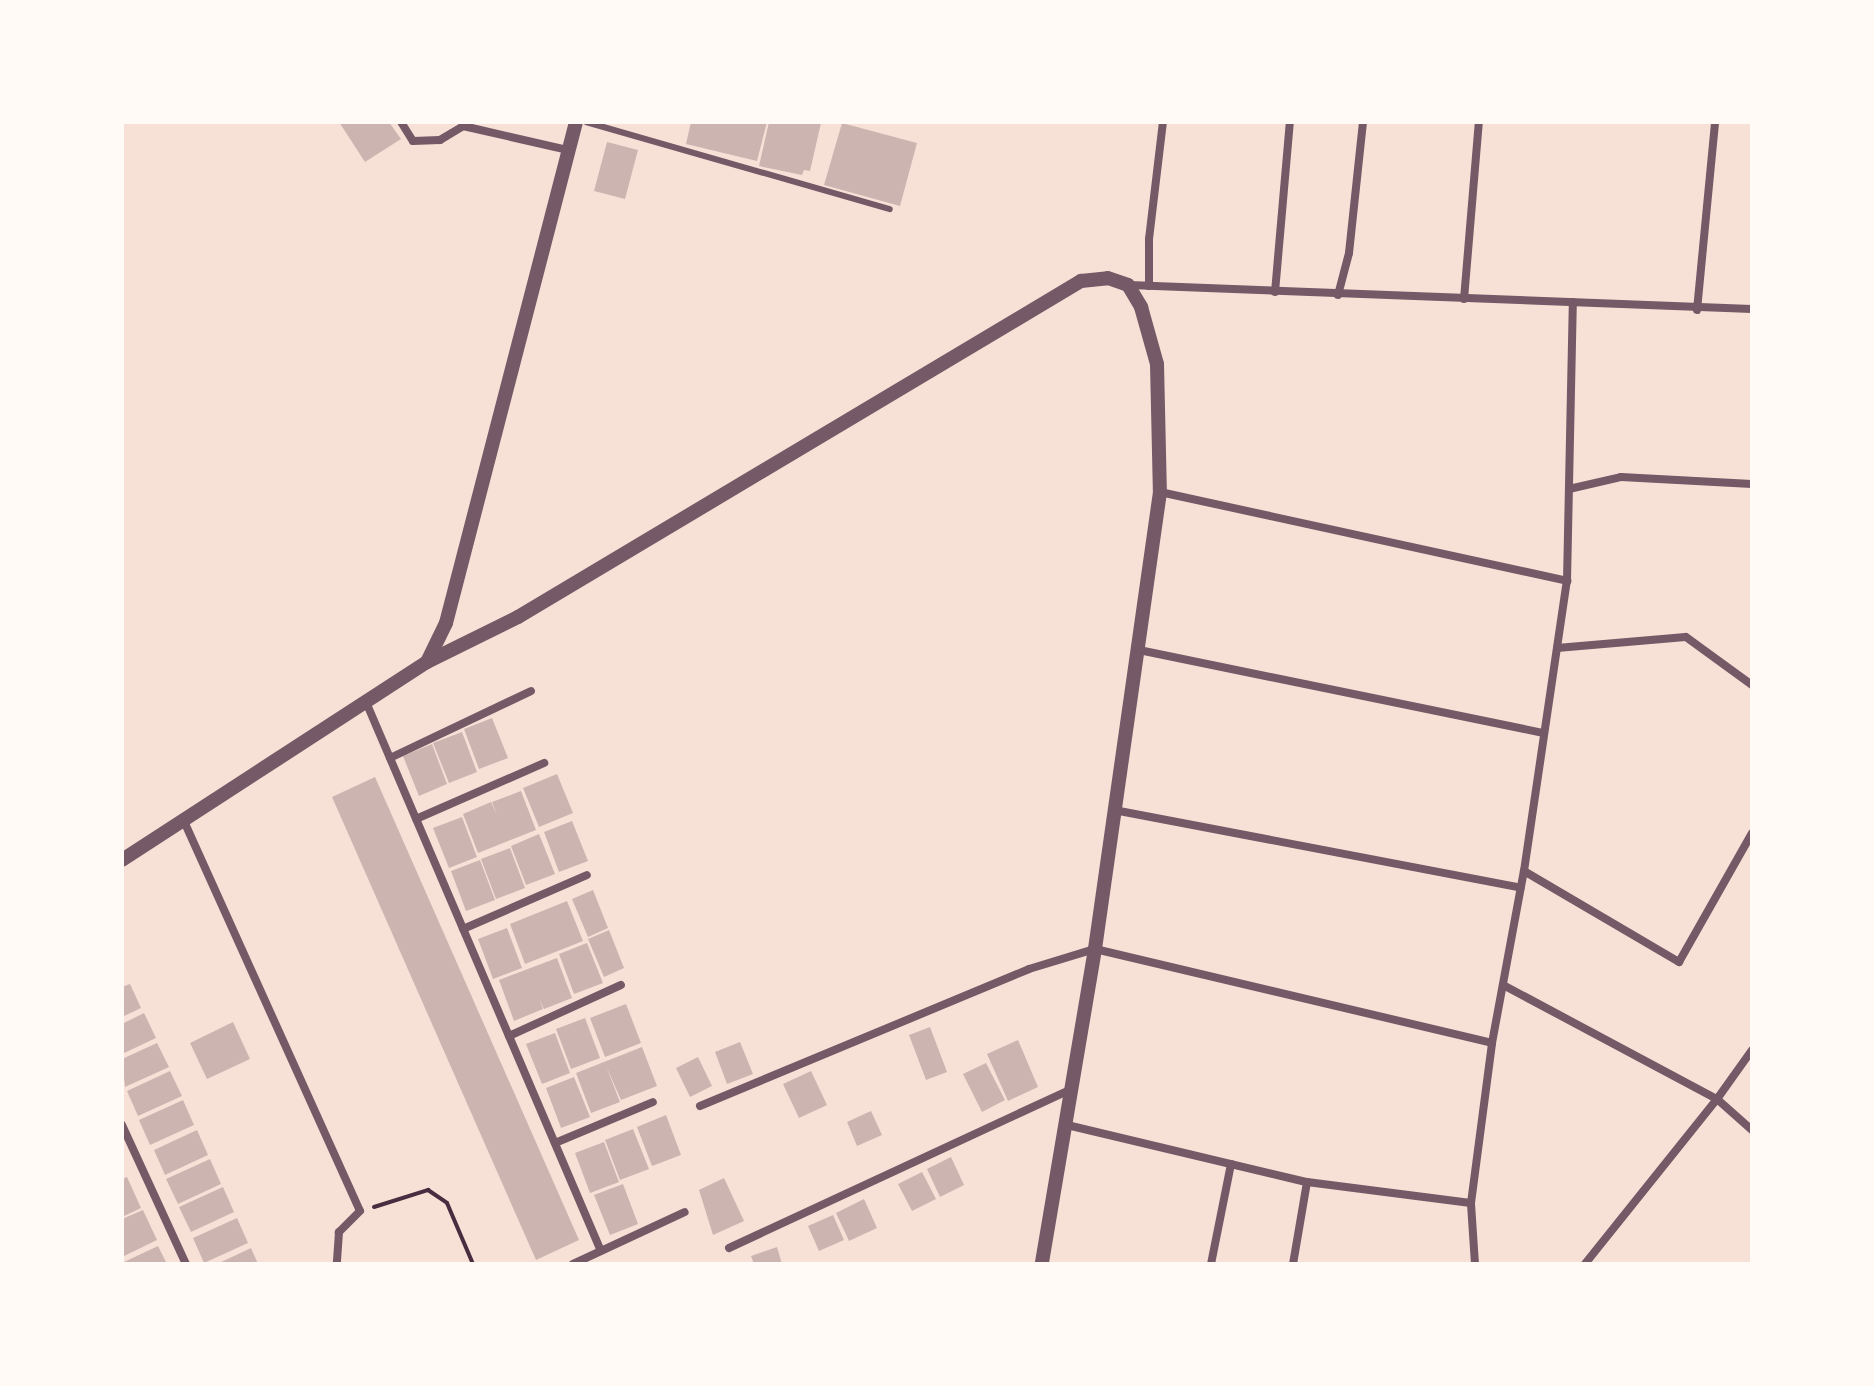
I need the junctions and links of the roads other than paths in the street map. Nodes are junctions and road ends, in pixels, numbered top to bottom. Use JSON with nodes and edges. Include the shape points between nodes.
{"nodes":[{"id":1,"x":401,"y":122,"type":"edge"},
{"id":2,"x":576,"y":122,"type":"edge"},
{"id":3,"x":586,"y":122,"type":"edge"},
{"id":4,"x":1163,"y":122,"type":"edge"},
{"id":5,"x":1290,"y":122,"type":"edge"},
{"id":6,"x":1363,"y":122,"type":"edge"},
{"id":7,"x":1479,"y":122,"type":"edge"},
{"id":8,"x":1715,"y":122,"type":"edge"},
{"id":9,"x":464,"y":124,"type":"edge"},
{"id":10,"x":568,"y":150,"type":"junction"},
{"id":11,"x":890,"y":209,"type":"dead end"},
{"id":12,"x":1128,"y":285,"type":"junction"},
{"id":13,"x":1149,"y":286,"type":"junction"},
{"id":14,"x":1275,"y":292,"type":"junction"},
{"id":15,"x":1338,"y":295,"type":"junction"},
{"id":16,"x":1464,"y":299,"type":"junction"},
{"id":17,"x":1573,"y":302,"type":"junction"},
{"id":18,"x":1752,"y":309,"type":"edge"},
{"id":19,"x":1697,"y":310,"type":"junction"},
{"id":20,"x":1752,"y":484,"type":"edge"},
{"id":21,"x":1569,"y":489,"type":"junction"},
{"id":22,"x":1160,"y":492,"type":"junction"},
{"id":23,"x":1567,"y":581,"type":"junction"},
{"id":24,"x":1557,"y":648,"type":"junction"},
{"id":25,"x":1139,"y":650,"type":"junction"},
{"id":26,"x":427,"y":662,"type":"junction"},
{"id":27,"x":1752,"y":685,"type":"edge"},
{"id":28,"x":531,"y":691,"type":"dead end"},
{"id":29,"x":366,"y":702,"type":"junction"},
{"id":30,"x":1543,"y":733,"type":"junction"},
{"id":31,"x":390,"y":758,"type":"junction"},
{"id":32,"x":544,"y":763,"type":"dead end"},
{"id":33,"x":1114,"y":810,"type":"junction"},
{"id":34,"x":183,"y":819,"type":"junction"},
{"id":35,"x":416,"y":819,"type":"junction"},
{"id":36,"x":1752,"y":833,"type":"edge"},
{"id":37,"x":122,"y":860,"type":"edge"},
{"id":38,"x":1524,"y":871,"type":"junction"},
{"id":39,"x":587,"y":875,"type":"dead end"},
{"id":40,"x":1521,"y":888,"type":"junction"},
{"id":41,"x":463,"y":929,"type":"junction"},
{"id":42,"x":1095,"y":949,"type":"junction"},
{"id":43,"x":621,"y":985,"type":"dead end"},
{"id":44,"x":1505,"y":986,"type":"junction"},
{"id":45,"x":509,"y":1036,"type":"junction"},
{"id":46,"x":1492,"y":1043,"type":"junction"},
{"id":47,"x":1752,"y":1050,"type":"edge"},
{"id":48,"x":1071,"y":1089,"type":"junction"},
{"id":49,"x":1717,"y":1099,"type":"junction"},
{"id":50,"x":653,"y":1102,"type":"dead end"},
{"id":51,"x":700,"y":1106,"type":"dead end"},
{"id":52,"x":122,"y":1125,"type":"edge"},
{"id":53,"x":1067,"y":1125,"type":"junction"},
{"id":54,"x":1752,"y":1130,"type":"edge"},
{"id":55,"x":555,"y":1143,"type":"junction"},
{"id":56,"x":1231,"y":1164,"type":"junction"},
{"id":57,"x":1307,"y":1182,"type":"junction"},
{"id":58,"x":1471,"y":1203,"type":"junction"},
{"id":59,"x":685,"y":1212,"type":"dead end"},
{"id":60,"x":729,"y":1248,"type":"dead end"},
{"id":61,"x":601,"y":1251,"type":"junction"},
{"id":62,"x":186,"y":1264,"type":"edge"},
{"id":63,"x":337,"y":1264,"type":"edge"},
{"id":64,"x":573,"y":1264,"type":"edge"},
{"id":65,"x":1042,"y":1264,"type":"edge"},
{"id":66,"x":1211,"y":1264,"type":"edge"},
{"id":67,"x":1293,"y":1264,"type":"edge"},
{"id":68,"x":1475,"y":1264,"type":"edge"},
{"id":69,"x":1585,"y":1264,"type":"edge"}],
"edges":[{"from":1,"to":9,"type":"street","via":[[413,141],[440,140]]},
{"from":2,"to":10,"type":"street"},
{"from":3,"to":11,"type":"lane"},
{"from":4,"to":13,"type":"street"},
{"from":5,"to":14,"type":"street"},
{"from":6,"to":15,"type":"street","via":[[1349,253]]},
{"from":7,"to":16,"type":"street"},
{"from":8,"to":19,"type":"street"},
{"from":9,"to":10,"type":"street"},
{"from":10,"to":26,"type":"street","via":[[446,623]]},
{"from":12,"to":13,"type":"street"},
{"from":12,"to":22,"type":"street","via":[[1141,307],[1157,364]]},
{"from":12,"to":26,"type":"street","via":[[1108,278],[1081,281],[518,617]]},
{"from":13,"to":14,"type":"street"},
{"from":14,"to":15,"type":"street"},
{"from":15,"to":16,"type":"street"},
{"from":16,"to":17,"type":"street"},
{"from":17,"to":19,"type":"street"},
{"from":17,"to":21,"type":"street"},
{"from":18,"to":19,"type":"street"},
{"from":20,"to":21,"type":"street","via":[[1621,477]]},
{"from":21,"to":23,"type":"street"},
{"from":22,"to":23,"type":"street"},
{"from":22,"to":25,"type":"street"},
{"from":23,"to":24,"type":"street"},
{"from":24,"to":27,"type":"street","via":[[1686,637]]},
{"from":24,"to":30,"type":"street"},
{"from":25,"to":30,"type":"street"},
{"from":25,"to":33,"type":"street"},
{"from":26,"to":29,"type":"street"},
{"from":28,"to":31,"type":"street"},
{"from":29,"to":31,"type":"street"},
{"from":29,"to":34,"type":"street"},
{"from":30,"to":38,"type":"street"},
{"from":31,"to":35,"type":"street"},
{"from":32,"to":35,"type":"street"},
{"from":33,"to":40,"type":"street"},
{"from":33,"to":42,"type":"street"},
{"from":34,"to":37,"type":"street"},
{"from":34,"to":63,"type":"street","via":[[360,1211],[339,1232]]},
{"from":35,"to":41,"type":"street"},
{"from":36,"to":38,"type":"street","via":[[1679,962]]},
{"from":38,"to":40,"type":"street"},
{"from":39,"to":41,"type":"street"},
{"from":40,"to":44,"type":"street"},
{"from":41,"to":45,"type":"street"},
{"from":42,"to":46,"type":"street"},
{"from":42,"to":48,"type":"street"},
{"from":42,"to":51,"type":"street","via":[[1029,969]]},
{"from":43,"to":45,"type":"street"},
{"from":44,"to":46,"type":"street"},
{"from":44,"to":49,"type":"street"},
{"from":45,"to":55,"type":"street"},
{"from":46,"to":58,"type":"street"},
{"from":47,"to":49,"type":"street"},
{"from":48,"to":53,"type":"street"},
{"from":48,"to":60,"type":"street"},
{"from":49,"to":54,"type":"street"},
{"from":49,"to":69,"type":"street"},
{"from":50,"to":55,"type":"street"},
{"from":52,"to":62,"type":"street"},
{"from":53,"to":56,"type":"street"},
{"from":53,"to":65,"type":"street"},
{"from":55,"to":61,"type":"street"},
{"from":56,"to":57,"type":"street"},
{"from":56,"to":66,"type":"street"},
{"from":57,"to":58,"type":"street"},
{"from":57,"to":67,"type":"street"},
{"from":58,"to":68,"type":"street"},
{"from":59,"to":61,"type":"street"},
{"from":61,"to":64,"type":"street"}]}
